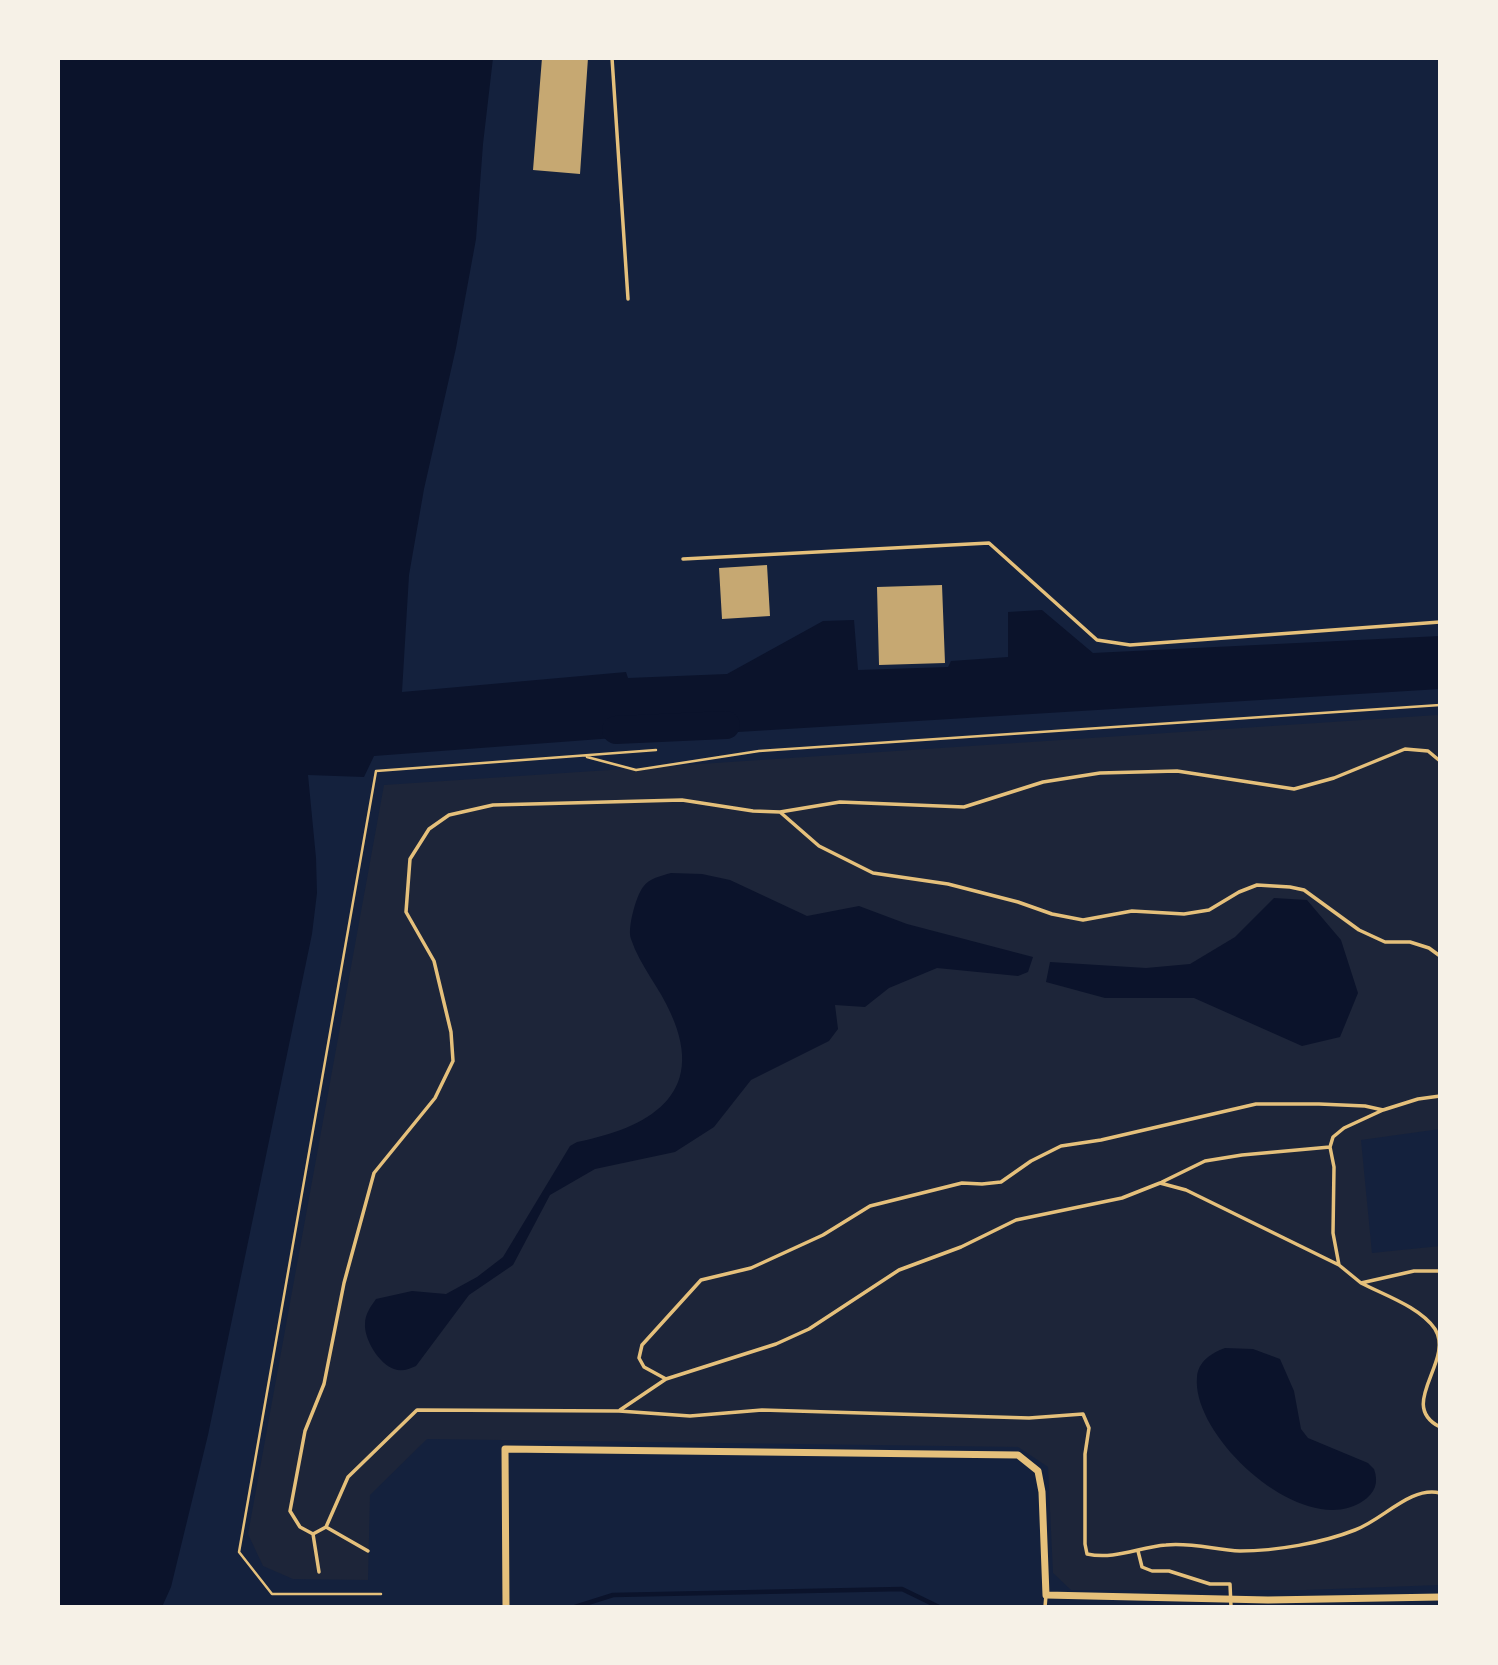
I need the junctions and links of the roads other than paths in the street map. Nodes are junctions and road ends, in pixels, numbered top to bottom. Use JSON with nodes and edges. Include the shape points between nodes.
{"nodes":[{"id":1,"x":612,"y":58,"type":"edge"},
{"id":2,"x":628,"y":299,"type":"dead end"},
{"id":3,"x":684,"y":559,"type":"dead end"},
{"id":4,"x":1440,"y":622,"type":"edge"},
{"id":5,"x":1440,"y":761,"type":"edge"},
{"id":6,"x":780,"y":812,"type":"junction"},
{"id":7,"x":1440,"y":956,"type":"edge"},
{"id":8,"x":1440,"y":1096,"type":"edge"},
{"id":9,"x":1383,"y":1110,"type":"junction"},
{"id":10,"x":1329,"y":1147,"type":"junction"},
{"id":11,"x":1160,"y":1183,"type":"junction"},
{"id":12,"x":1339,"y":1265,"type":"junction"},
{"id":13,"x":1440,"y":1271,"type":"edge"},
{"id":14,"x":1361,"y":1283,"type":"junction"},
{"id":15,"x":666,"y":1379,"type":"junction"},
{"id":16,"x":619,"y":1411,"type":"junction"},
{"id":17,"x":1440,"y":1427,"type":"edge"},
{"id":18,"x":1440,"y":1493,"type":"edge"},
{"id":19,"x":326,"y":1527,"type":"junction"},
{"id":20,"x":313,"y":1534,"type":"junction"},
{"id":21,"x":368,"y":1551,"type":"dead end"},
{"id":22,"x":1138,"y":1551,"type":"junction"},
{"id":23,"x":319,"y":1572,"type":"dead end"},
{"id":24,"x":1046,"y":1595,"type":"junction"},
{"id":25,"x":1440,"y":1597,"type":"edge"},
{"id":26,"x":506,"y":1606,"type":"edge"},
{"id":27,"x":1045,"y":1607,"type":"edge"},
{"id":28,"x":1231,"y":1607,"type":"edge"}],
"edges":[{"from":1,"to":2,"type":"lane"},
{"from":3,"to":4,"type":"lane","via":[[989,543],[1097,640],[1130,645]]},
{"from":5,"to":6,"type":"lane","via":[[1428,751],[1405,749],[1294,789],[1177,771],[1100,772],[1043,782],[964,807],[840,802]]},
{"from":6,"to":7,"type":"lane","via":[[819,846],[873,873],[948,884],[1052,914],[1083,920],[1132,911],[1184,914],[1209,910],[1257,885],[1290,887],[1304,890],[1359,930],[1385,942],[1410,942]]},
{"from":6,"to":20,"type":"lane","via":[[682,800],[493,805],[449,815],[429,829],[411,859],[406,912],[433,961],[451,1032],[453,1061],[435,1098],[374,1174],[344,1283],[324,1384],[305,1431],[290,1511],[300,1527]]},
{"from":8,"to":9,"type":"lane"},
{"from":9,"to":10,"type":"lane","via":[[1344,1128]]},
{"from":9,"to":15,"type":"lane","via":[[1256,1104],[1061,1146],[1001,1182],[962,1183],[870,1206],[823,1235],[751,1268],[701,1280],[642,1345],[639,1358],[645,1367]]},
{"from":10,"to":11,"type":"lane","via":[[1205,1161]]},
{"from":10,"to":12,"type":"lane"},
{"from":11,"to":12,"type":"lane","via":[[1186,1190]]},
{"from":11,"to":15,"type":"lane","via":[[1122,1198],[1016,1220],[899,1270],[809,1329],[776,1344]]},
{"from":12,"to":14,"type":"lane"},
{"from":13,"to":14,"type":"lane","via":[[1414,1271]]},
{"from":14,"to":17,"type":"lane","via":[[1417,1312],[1435,1330],[1437,1358],[1423,1400],[1428,1420]]},
{"from":15,"to":16,"type":"lane"},
{"from":16,"to":19,"type":"lane","via":[[417,1410],[348,1477]]},
{"from":16,"to":22,"type":"lane","via":[[690,1416],[762,1410],[1029,1418],[1083,1414],[1089,1428],[1084,1454],[1087,1554]]},
{"from":18,"to":22,"type":"lane","via":[[1427,1490],[1351,1532],[1278,1549],[1167,1544]]},
{"from":19,"to":20,"type":"lane"},
{"from":19,"to":21,"type":"lane"},
{"from":20,"to":23,"type":"lane"},
{"from":22,"to":28,"type":"lane","via":[[1142,1567],[1152,1571],[1230,1584]]},
{"from":24,"to":25,"type":"street","via":[[1268,1600]]},
{"from":24,"to":26,"type":"street","via":[[1038,1471],[1018,1455],[505,1449]]},
{"from":24,"to":27,"type":"lane"}]}
